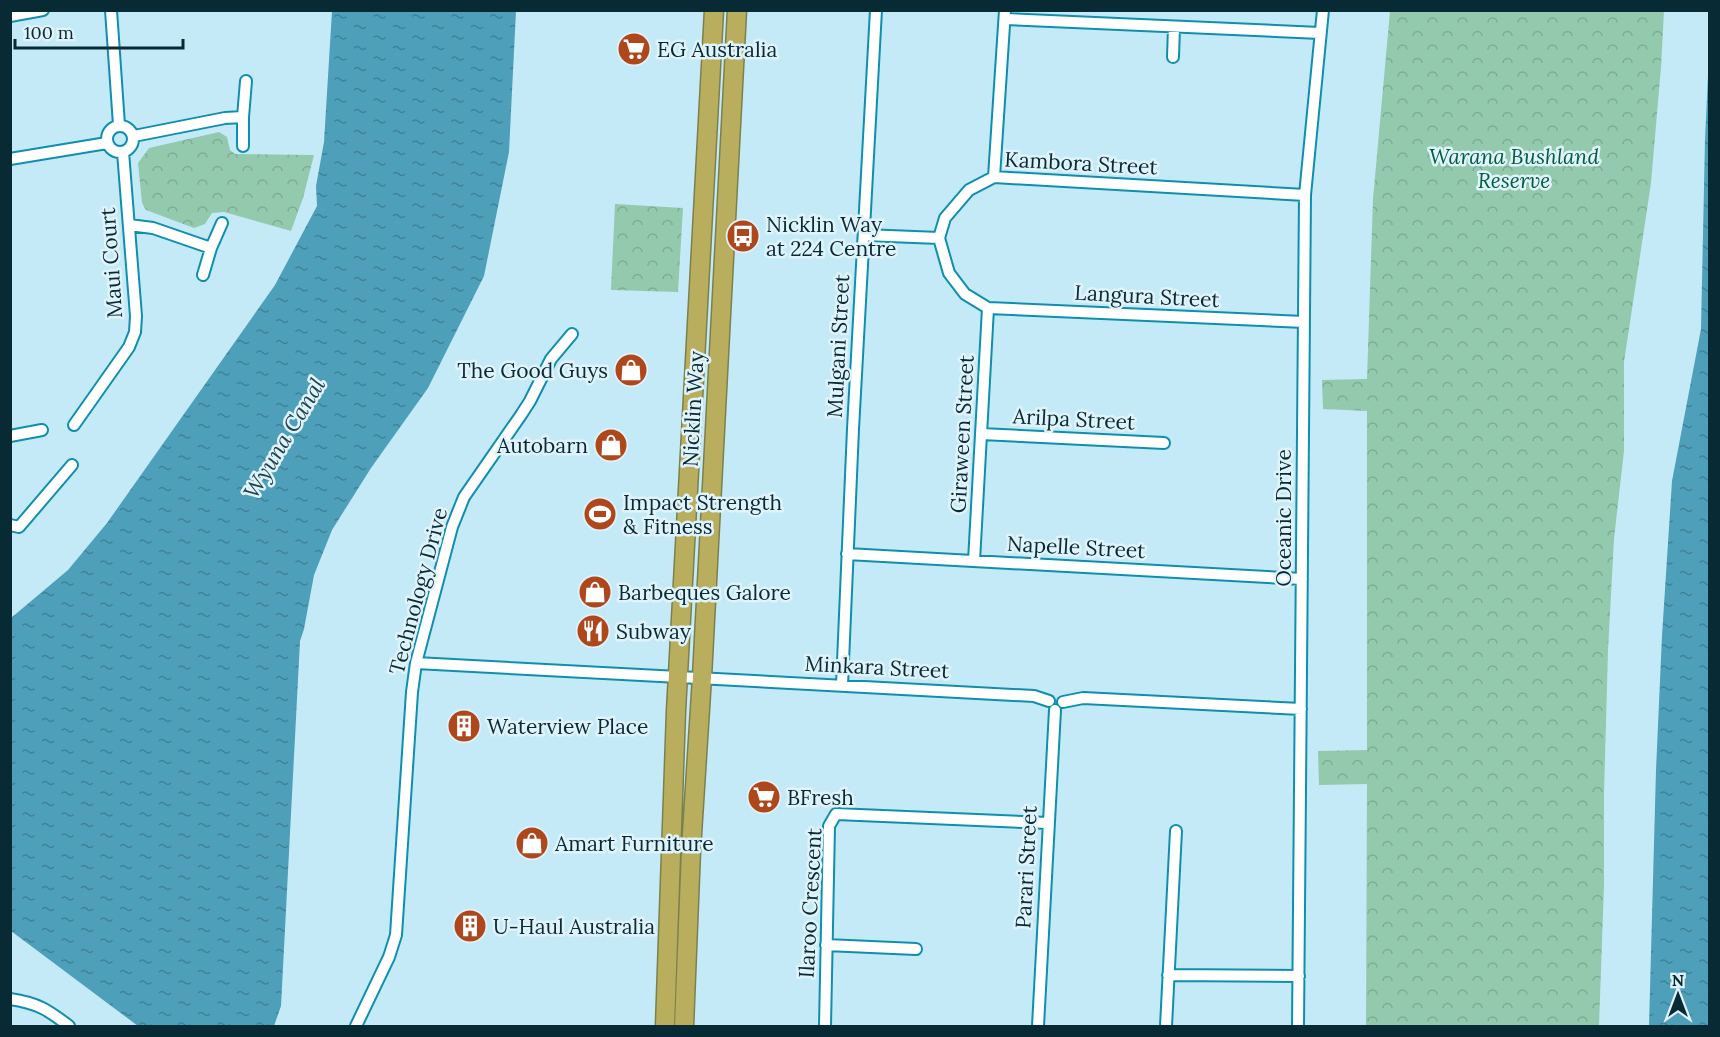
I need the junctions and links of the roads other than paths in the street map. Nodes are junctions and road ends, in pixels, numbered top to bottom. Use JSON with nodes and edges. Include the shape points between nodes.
{"nodes":[{"id":1,"x":43,"y":10,"type":"edge"},
{"id":2,"x":111,"y":10,"type":"edge"},
{"id":3,"x":714,"y":10,"type":"edge"},
{"id":4,"x":737,"y":10,"type":"edge"},
{"id":5,"x":876,"y":10,"type":"edge"},
{"id":6,"x":1323,"y":10,"type":"edge"},
{"id":7,"x":1005,"y":15,"type":"edge"},
{"id":8,"x":10,"y":16,"type":"edge"},
{"id":9,"x":1174,"y":27,"type":"junction"},
{"id":10,"x":1320,"y":33,"type":"junction"},
{"id":11,"x":1173,"y":57,"type":"dead end"},
{"id":12,"x":246,"y":81,"type":"dead end"},
{"id":13,"x":243,"y":117,"type":"junction"},
{"id":14,"x":119,"y":125,"type":"junction"},
{"id":15,"x":134,"y":136,"type":"junction"},
{"id":16,"x":107,"y":143,"type":"junction"},
{"id":17,"x":243,"y":146,"type":"dead end"},
{"id":18,"x":123,"y":152,"type":"junction"},
{"id":19,"x":10,"y":159,"type":"edge"},
{"id":20,"x":994,"y":177,"type":"junction"},
{"id":21,"x":1305,"y":195,"type":"junction"},
{"id":22,"x":222,"y":223,"type":"dead end"},
{"id":23,"x":129,"y":225,"type":"junction"},
{"id":24,"x":864,"y":236,"type":"junction"},
{"id":25,"x":939,"y":238,"type":"junction"},
{"id":26,"x":211,"y":248,"type":"junction"},
{"id":27,"x":203,"y":275,"type":"dead end"},
{"id":28,"x":988,"y":308,"type":"junction"},
{"id":29,"x":1304,"y":322,"type":"junction"},
{"id":30,"x":572,"y":334,"type":"dead end"},
{"id":31,"x":74,"y":425,"type":"dead end"},
{"id":32,"x":42,"y":430,"type":"dead end"},
{"id":33,"x":981,"y":434,"type":"junction"},
{"id":34,"x":10,"y":436,"type":"edge"},
{"id":35,"x":1164,"y":443,"type":"dead end"},
{"id":36,"x":72,"y":465,"type":"dead end"},
{"id":37,"x":10,"y":525,"type":"edge"},
{"id":38,"x":847,"y":554,"type":"junction"},
{"id":39,"x":974,"y":561,"type":"junction"},
{"id":40,"x":1302,"y":579,"type":"junction"},
{"id":41,"x":416,"y":663,"type":"junction"},
{"id":42,"x":678,"y":676,"type":"junction"},
{"id":43,"x":702,"y":677,"type":"junction"},
{"id":44,"x":842,"y":685,"type":"junction"},
{"id":45,"x":1056,"y":704,"type":"junction"},
{"id":46,"x":1301,"y":709,"type":"junction"},
{"id":47,"x":1048,"y":823,"type":"junction"},
{"id":48,"x":1176,"y":831,"type":"dead end"},
{"id":49,"x":826,"y":945,"type":"junction"},
{"id":50,"x":916,"y":949,"type":"dead end"},
{"id":51,"x":1168,"y":975,"type":"junction"},
{"id":52,"x":1299,"y":976,"type":"junction"},
{"id":53,"x":10,"y":999,"type":"edge"},
{"id":54,"x":69,"y":1026,"type":"edge"},
{"id":55,"x":356,"y":1026,"type":"edge"},
{"id":56,"x":664,"y":1026,"type":"edge"},
{"id":57,"x":684,"y":1026,"type":"edge"},
{"id":58,"x":825,"y":1026,"type":"edge"},
{"id":59,"x":1038,"y":1026,"type":"edge"},
{"id":60,"x":1166,"y":1026,"type":"edge"},
{"id":61,"x":1298,"y":1026,"type":"edge"}],
"edges":[{"from":1,"to":8,"type":"street"},
{"from":2,"to":14,"type":"street"},
{"from":3,"to":42,"type":"highway","name":"Nicklin Way"},
{"from":4,"to":43,"type":"highway","name":"Nicklin Way"},
{"from":5,"to":24,"type":"street","name":"Mulgani Street"},
{"from":6,"to":10,"type":"street","name":"Oceanic Drive"},
{"from":7,"to":9,"type":"street"},
{"from":7,"to":20,"type":"street"},
{"from":9,"to":10,"type":"street"},
{"from":9,"to":11,"type":"street"},
{"from":10,"to":21,"type":"street","name":"Oceanic Drive"},
{"from":12,"to":13,"type":"street"},
{"from":13,"to":15,"type":"street"},
{"from":13,"to":17,"type":"street"},
{"from":14,"to":15,"type":"street","via":[[127,127]]},
{"from":14,"to":16,"type":"street","via":[[109,131]]},
{"from":15,"to":18,"type":"street","via":[[133,144]]},
{"from":16,"to":18,"type":"street"},
{"from":16,"to":19,"type":"street"},
{"from":18,"to":23,"type":"street","name":"Maui Court"},
{"from":20,"to":21,"type":"street","name":"Kambora Street"},
{"from":20,"to":25,"type":"street","name":"Kambora Street","via":[[969,190],[945,218]]},
{"from":21,"to":29,"type":"street","name":"Oceanic Drive"},
{"from":22,"to":26,"type":"street"},
{"from":23,"to":26,"type":"street","via":[[153,228]]},
{"from":23,"to":31,"type":"street","name":"Maui Court","via":[[135,332],[129,347]]},
{"from":24,"to":25,"type":"street"},
{"from":24,"to":38,"type":"street","name":"Mulgani Street"},
{"from":25,"to":28,"type":"street","via":[[949,273],[965,294]]},
{"from":26,"to":27,"type":"street"},
{"from":28,"to":29,"type":"street","name":"Langura Street"},
{"from":28,"to":33,"type":"street","name":"Giraween Street"},
{"from":29,"to":40,"type":"street","name":"Oceanic Drive"},
{"from":30,"to":41,"type":"street","name":"Technology Drive","via":[[551,358],[526,408],[464,497],[452,527]]},
{"from":32,"to":34,"type":"street"},
{"from":33,"to":35,"type":"street","name":"Arilpa Street"},
{"from":33,"to":39,"type":"street","name":"Giraween Street"},
{"from":36,"to":37,"type":"street","via":[[19,527]]},
{"from":38,"to":39,"type":"street","name":"Napelle Street"},
{"from":38,"to":44,"type":"street","name":"Mulgani Street"},
{"from":39,"to":40,"type":"street","name":"Napelle Street"},
{"from":40,"to":46,"type":"street","name":"Oceanic Drive"},
{"from":41,"to":42,"type":"street","name":"Minkara Street"},
{"from":41,"to":55,"type":"street","name":"Technology Drive","via":[[396,934]]},
{"from":42,"to":43,"type":"street","name":"Minkara Street"},
{"from":42,"to":56,"type":"highway","name":"Nicklin Way"},
{"from":43,"to":44,"type":"street","name":"Minkara Street"},
{"from":43,"to":57,"type":"highway","name":"Nicklin Way"},
{"from":44,"to":45,"type":"street","name":"Minkara Street","via":[[1034,696]]},
{"from":45,"to":46,"type":"street","name":"Minkara Street","via":[[1083,698]]},
{"from":45,"to":47,"type":"street","name":"Parari Street"},
{"from":46,"to":52,"type":"street","name":"Oceanic Drive"},
{"from":47,"to":49,"type":"street","name":"Ilaroo Crescent","via":[[836,814],[829,826]]},
{"from":47,"to":59,"type":"street","name":"Parari Street"},
{"from":48,"to":51,"type":"street"},
{"from":49,"to":50,"type":"street"},
{"from":49,"to":58,"type":"street","name":"Ilaroo Crescent"},
{"from":51,"to":52,"type":"street"},
{"from":51,"to":60,"type":"street"},
{"from":52,"to":61,"type":"street","name":"Oceanic Drive"},
{"from":53,"to":54,"type":"street","via":[[48,1010]]}]}
